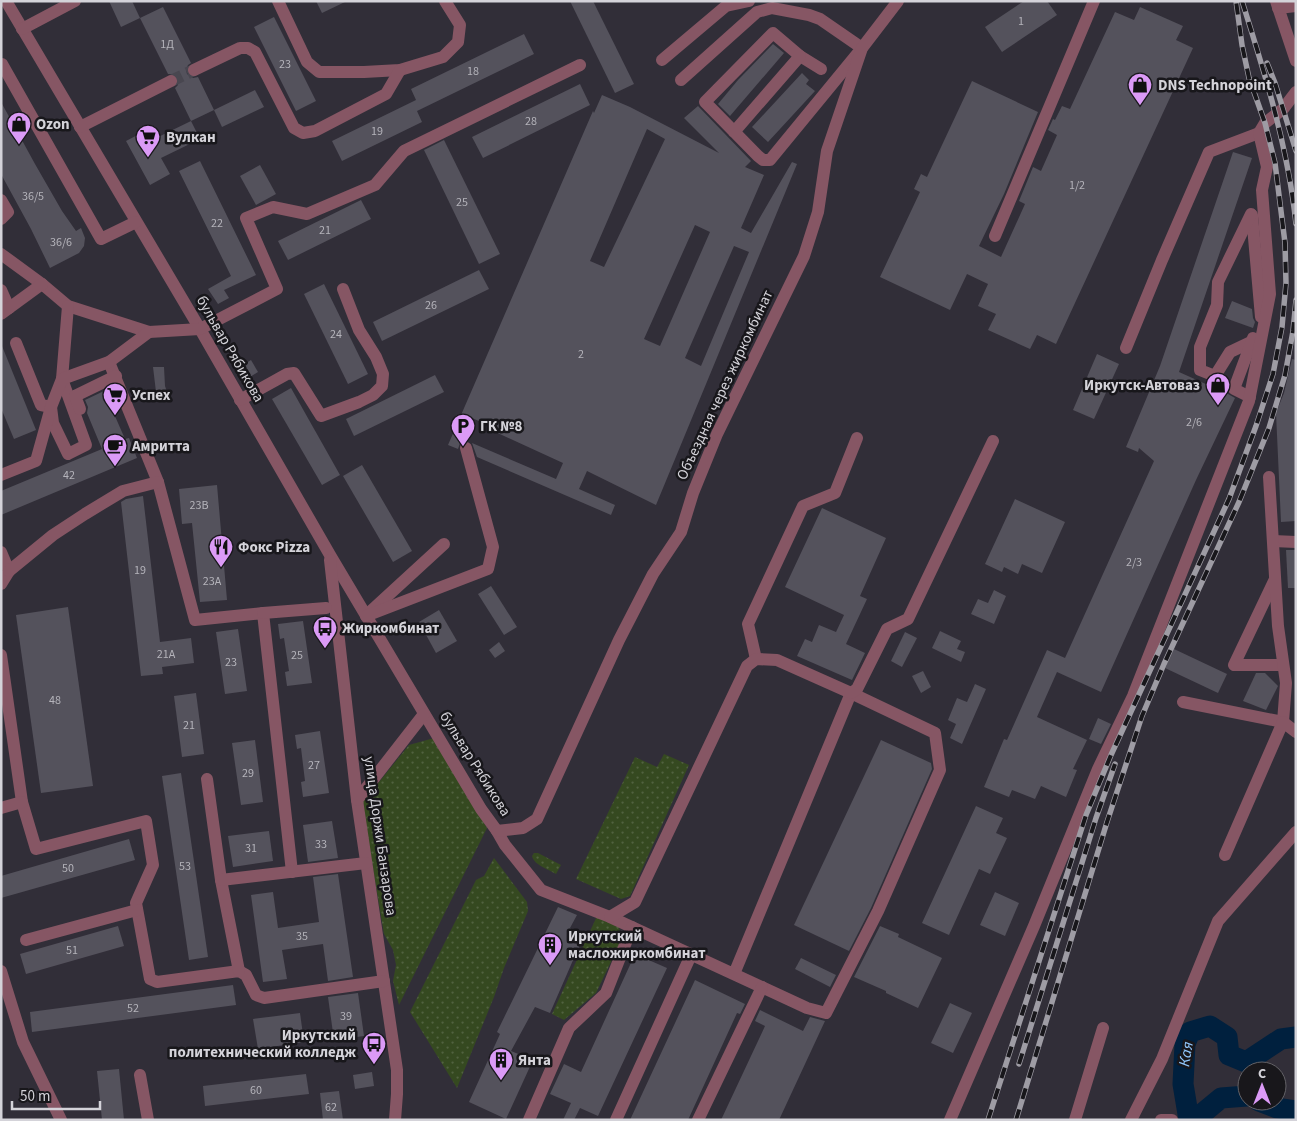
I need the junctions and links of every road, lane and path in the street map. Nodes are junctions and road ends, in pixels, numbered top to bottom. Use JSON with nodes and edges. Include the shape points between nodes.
{"nodes":[{"id":1,"x":6,"y":1,"type":"edge"},
{"id":2,"x":75,"y":1,"type":"edge"},
{"id":3,"x":278,"y":1,"type":"edge"},
{"id":4,"x":445,"y":1,"type":"edge"},
{"id":5,"x":749,"y":1,"type":"edge"},
{"id":6,"x":766,"y":1,"type":"edge"},
{"id":7,"x":898,"y":1,"type":"edge"},
{"id":8,"x":1094,"y":1,"type":"edge"},
{"id":9,"x":1277,"y":5,"type":"edge"},
{"id":10,"x":1296,"y":6,"type":"edge"},
{"id":11,"x":784,"y":10,"type":"junction"},
{"id":12,"x":22,"y":29,"type":"junction"},
{"id":13,"x":862,"y":48,"type":"junction"},
{"id":14,"x":800,"y":56,"type":"junction"},
{"id":15,"x":662,"y":60,"type":"dead end"},
{"id":16,"x":1296,"y":61,"type":"edge"},
{"id":17,"x":580,"y":64,"type":"dead end"},
{"id":18,"x":1,"y":65,"type":"edge"},
{"id":19,"x":821,"y":69,"type":"dead end"},
{"id":20,"x":194,"y":70,"type":"tunnel mouth"},
{"id":21,"x":400,"y":70,"type":"junction"},
{"id":22,"x":681,"y":80,"type":"dead end"},
{"id":23,"x":172,"y":81,"type":"tunnel mouth"},
{"id":24,"x":1296,"y":92,"type":"edge"},
{"id":25,"x":80,"y":127,"type":"junction"},
{"id":26,"x":734,"y":132,"type":"junction"},
{"id":27,"x":1259,"y":133,"type":"junction"},
{"id":28,"x":1262,"y":190,"type":"junction"},
{"id":29,"x":1,"y":200,"type":"edge"},
{"id":30,"x":1252,"y":214,"type":"junction"},
{"id":31,"x":1,"y":219,"type":"edge"},
{"id":32,"x":136,"y":222,"type":"junction"},
{"id":33,"x":995,"y":236,"type":"dead end"},
{"id":34,"x":1,"y":254,"type":"edge"},
{"id":35,"x":42,"y":284,"type":"junction"},
{"id":36,"x":342,"y":289,"type":"dead end"},
{"id":37,"x":1,"y":290,"type":"edge"},
{"id":38,"x":68,"y":306,"type":"junction"},
{"id":39,"x":5,"y":311,"type":"edge"},
{"id":40,"x":200,"y":329,"type":"junction"},
{"id":41,"x":149,"y":332,"type":"junction"},
{"id":42,"x":16,"y":342,"type":"dead end"},
{"id":43,"x":1251,"y":342,"type":"junction"},
{"id":44,"x":1126,"y":348,"type":"dead end"},
{"id":45,"x":110,"y":362,"type":"junction"},
{"id":46,"x":1220,"y":368,"type":"junction"},
{"id":47,"x":116,"y":376,"type":"junction"},
{"id":48,"x":1238,"y":377,"type":"junction"},
{"id":49,"x":62,"y":379,"type":"junction"},
{"id":50,"x":1250,"y":397,"type":"junction"},
{"id":51,"x":240,"y":400,"type":"junction"},
{"id":52,"x":51,"y":407,"type":"junction"},
{"id":53,"x":857,"y":438,"type":"dead end"},
{"id":54,"x":92,"y":441,"type":"dead end"},
{"id":55,"x":993,"y":442,"type":"dead end"},
{"id":56,"x":466,"y":448,"type":"dead end"},
{"id":57,"x":1,"y":475,"type":"edge"},
{"id":58,"x":1269,"y":477,"type":"dead end"},
{"id":59,"x":158,"y":482,"type":"junction"},
{"id":60,"x":1273,"y":541,"type":"junction"},
{"id":61,"x":1296,"y":542,"type":"edge"},
{"id":62,"x":444,"y":544,"type":"dead end"},
{"id":63,"x":1,"y":552,"type":"edge"},
{"id":64,"x":330,"y":556,"type":"junction"},
{"id":65,"x":9,"y":571,"type":"junction"},
{"id":66,"x":1275,"y":579,"type":"junction"},
{"id":67,"x":1,"y":584,"type":"edge"},
{"id":68,"x":326,"y":608,"type":"dead end"},
{"id":69,"x":263,"y":612,"type":"junction"},
{"id":70,"x":366,"y":616,"type":"junction"},
{"id":71,"x":1,"y":656,"type":"edge"},
{"id":72,"x":756,"y":659,"type":"junction"},
{"id":73,"x":1283,"y":665,"type":"junction"},
{"id":74,"x":852,"y":694,"type":"junction"},
{"id":75,"x":1183,"y":702,"type":"dead end"},
{"id":76,"x":424,"y":714,"type":"junction"},
{"id":77,"x":1282,"y":722,"type":"junction"},
{"id":78,"x":1296,"y":732,"type":"edge"},
{"id":79,"x":207,"y":779,"type":"dead end"},
{"id":80,"x":357,"y":800,"type":"junction"},
{"id":81,"x":22,"y":802,"type":"junction"},
{"id":82,"x":1,"y":808,"type":"edge"},
{"id":83,"x":497,"y":830,"type":"junction"},
{"id":84,"x":1296,"y":832,"type":"edge"},
{"id":85,"x":1225,"y":855,"type":"dead end"},
{"id":86,"x":366,"y":863,"type":"junction"},
{"id":87,"x":292,"y":872,"type":"junction"},
{"id":88,"x":221,"y":880,"type":"junction"},
{"id":89,"x":137,"y":910,"type":"junction"},
{"id":90,"x":610,"y":917,"type":"junction"},
{"id":91,"x":632,"y":927,"type":"junction"},
{"id":92,"x":26,"y":940,"type":"dead end"},
{"id":93,"x":691,"y":954,"type":"junction"},
{"id":94,"x":1,"y":971,"type":"edge"},
{"id":95,"x":239,"y":971,"type":"junction"},
{"id":96,"x":734,"y":974,"type":"junction"},
{"id":97,"x":384,"y":982,"type":"junction"},
{"id":98,"x":762,"y":987,"type":"junction"},
{"id":99,"x":1103,"y":1028,"type":"dead end"},
{"id":100,"x":140,"y":1074,"type":"dead end"},
{"id":101,"x":61,"y":1120,"type":"edge"},
{"id":102,"x":148,"y":1120,"type":"edge"},
{"id":103,"x":395,"y":1120,"type":"edge"},
{"id":104,"x":529,"y":1120,"type":"edge"},
{"id":105,"x":616,"y":1120,"type":"edge"},
{"id":106,"x":698,"y":1120,"type":"edge"},
{"id":107,"x":950,"y":1120,"type":"edge"},
{"id":108,"x":1075,"y":1120,"type":"edge"},
{"id":109,"x":1131,"y":1120,"type":"edge"},
{"id":110,"x":1161,"y":1120,"type":"edge"},
{"id":111,"x":1172,"y":1120,"type":"edge"}],
"edges":[{"from":1,"to":12,"type":"street","name":"бульвар Рябикова"},
{"from":2,"to":12,"type":"street"},
{"from":3,"to":21,"type":"street","via":[[307,62],[319,72]]},
{"from":4,"to":21,"type":"street","via":[[460,26],[458,42],[443,57]]},
{"from":5,"to":15,"type":"street","via":[[726,6]]},
{"from":6,"to":11,"type":"street"},
{"from":7,"to":13,"type":"street","name":"Объездная через жиркомбинат"},
{"from":8,"to":33,"type":"street"},
{"from":9,"to":10,"type":"street"},
{"from":9,"to":16,"type":"street"},
{"from":11,"to":13,"type":"street","via":[[820,19]]},
{"from":11,"to":22,"type":"street","via":[[772,8],[757,12]]},
{"from":12,"to":25,"type":"street","name":"бульвар Рябикова"},
{"from":13,"to":26,"type":"street","via":[[770,160],[763,160]]},
{"from":13,"to":83,"type":"street","name":"Объездная через жиркомбинат","via":[[827,151],[818,212],[804,256],[718,434],[681,532],[653,574],[619,640],[537,819],[524,828]]},
{"from":14,"to":19,"type":"street"},
{"from":14,"to":26,"type":"street"},
{"from":14,"to":26,"type":"street","via":[[773,33],[705,102]]},
{"from":17,"to":40,"type":"street","via":[[404,151],[375,185],[307,214],[273,207],[246,218],[277,289]]},
{"from":18,"to":32,"type":"street","via":[[101,239]]},
{"from":20,"to":21,"type":"street","via":[[240,48],[255,52],[294,128],[304,133],[315,131],[386,94]]},
{"from":23,"to":25,"type":"street"},
{"from":24,"to":27,"type":"street"},
{"from":25,"to":32,"type":"street","name":"бульвар Рябикова"},
{"from":27,"to":28,"type":"street","via":[[1267,167]]},
{"from":27,"to":44,"type":"street","via":[[1209,152]]},
{"from":28,"to":30,"type":"street"},
{"from":28,"to":50,"type":"street","via":[[1270,294]]},
{"from":29,"to":31,"type":"street","via":[[8,212]]},
{"from":30,"to":43,"type":"street","via":[[1261,315]]},
{"from":30,"to":46,"type":"street","via":[[1218,282],[1217,305],[1200,347],[1200,370],[1214,376]]},
{"from":32,"to":40,"type":"street","name":"бульвар Рябикова"},
{"from":34,"to":35,"type":"street"},
{"from":35,"to":38,"type":"street"},
{"from":35,"to":39,"type":"street"},
{"from":36,"to":51,"type":"street","via":[[359,330],[376,357],[383,374],[382,386],[359,402],[321,416],[294,374],[288,374]]},
{"from":37,"to":39,"type":"street"},
{"from":38,"to":41,"type":"street"},
{"from":38,"to":49,"type":"street"},
{"from":40,"to":41,"type":"street"},
{"from":40,"to":51,"type":"street","name":"бульвар Рябикова"},
{"from":41,"to":45,"type":"street"},
{"from":42,"to":52,"type":"street","via":[[41,404]]},
{"from":43,"to":46,"type":"street","via":[[1230,352]]},
{"from":43,"to":48,"type":"street"},
{"from":45,"to":47,"type":"street"},
{"from":45,"to":49,"type":"street"},
{"from":46,"to":48,"type":"street"},
{"from":47,"to":54,"type":"street","via":[[75,396]]},
{"from":47,"to":59,"type":"street"},
{"from":48,"to":50,"type":"street","via":[[1234,389]]},
{"from":49,"to":52,"type":"street"},
{"from":49,"to":52,"type":"street","via":[[86,445],[68,454],[53,423]]},
{"from":50,"to":107,"type":"street","via":[[1133,696],[1098,769]]},
{"from":51,"to":64,"type":"street","name":"бульвар Рябикова"},
{"from":52,"to":57,"type":"street","via":[[36,461]]},
{"from":53,"to":72,"type":"street","via":[[834,492],[803,506],[748,624]]},
{"from":55,"to":74,"type":"street","via":[[908,619],[887,629]]},
{"from":56,"to":70,"type":"street","via":[[494,547],[488,569]]},
{"from":58,"to":60,"type":"street"},
{"from":59,"to":65,"type":"street","via":[[123,491],[100,504],[53,534]]},
{"from":59,"to":69,"type":"street","via":[[195,620]]},
{"from":60,"to":61,"type":"street"},
{"from":60,"to":66,"type":"street"},
{"from":62,"to":70,"type":"street"},
{"from":63,"to":65,"type":"street"},
{"from":64,"to":70,"type":"street","name":"бульвар Рябикова"},
{"from":64,"to":80,"type":"street","name":"улица Доржи Банзарова"},
{"from":65,"to":67,"type":"street"},
{"from":66,"to":73,"type":"street"},
{"from":66,"to":73,"type":"street","via":[[1234,665]]},
{"from":68,"to":69,"type":"street"},
{"from":69,"to":87,"type":"street"},
{"from":70,"to":76,"type":"street","name":"бульвар Рябикова"},
{"from":71,"to":81,"type":"street"},
{"from":72,"to":74,"type":"street","via":[[777,660]]},
{"from":72,"to":90,"type":"street","via":[[747,666],[635,902]]},
{"from":73,"to":77,"type":"street","via":[[1286,683]]},
{"from":74,"to":96,"type":"street"},
{"from":74,"to":98,"type":"street","name":"бульвар Рябикова","via":[[935,733],[940,770],[878,910],[826,1013],[807,1008]]},
{"from":75,"to":77,"type":"street"},
{"from":76,"to":80,"type":"street","name":"бульвар Рябикова"},
{"from":76,"to":83,"type":"street","name":"бульвар Рябикова","via":[[480,809]]},
{"from":77,"to":78,"type":"street"},
{"from":77,"to":85,"type":"street"},
{"from":79,"to":88,"type":"street"},
{"from":80,"to":86,"type":"street","name":"улица Доржи Банзарова"},
{"from":81,"to":82,"type":"street"},
{"from":81,"to":89,"type":"street","via":[[36,849],[146,821],[153,865],[136,903]]},
{"from":83,"to":90,"type":"street","name":"бульвар Рябикова","via":[[541,890]]},
{"from":84,"to":109,"type":"street","via":[[1218,922],[1162,1058]]},
{"from":86,"to":87,"type":"street"},
{"from":86,"to":97,"type":"street","name":"улица Доржи Банзарова"},
{"from":87,"to":88,"type":"street"},
{"from":88,"to":95,"type":"street"},
{"from":89,"to":92,"type":"street"},
{"from":89,"to":95,"type":"street","via":[[150,979],[157,982]]},
{"from":90,"to":91,"type":"street","name":"бульвар Рябикова"},
{"from":91,"to":93,"type":"street","name":"бульвар Рябикова"},
{"from":91,"to":104,"type":"street","via":[[606,993],[569,1028]]},
{"from":93,"to":96,"type":"street","name":"бульвар Рябикова"},
{"from":93,"to":105,"type":"street"},
{"from":94,"to":101,"type":"street","via":[[25,1048]]},
{"from":95,"to":97,"type":"street","via":[[246,975],[256,995],[264,998]]},
{"from":96,"to":98,"type":"street","name":"бульвар Рябикова"},
{"from":97,"to":103,"type":"street","name":"улица Доржи Банзарова","via":[[397,1070]]},
{"from":98,"to":106,"type":"street"},
{"from":99,"to":108,"type":"street"},
{"from":100,"to":102,"type":"street"},
{"from":110,"to":111,"type":"street"}]}
